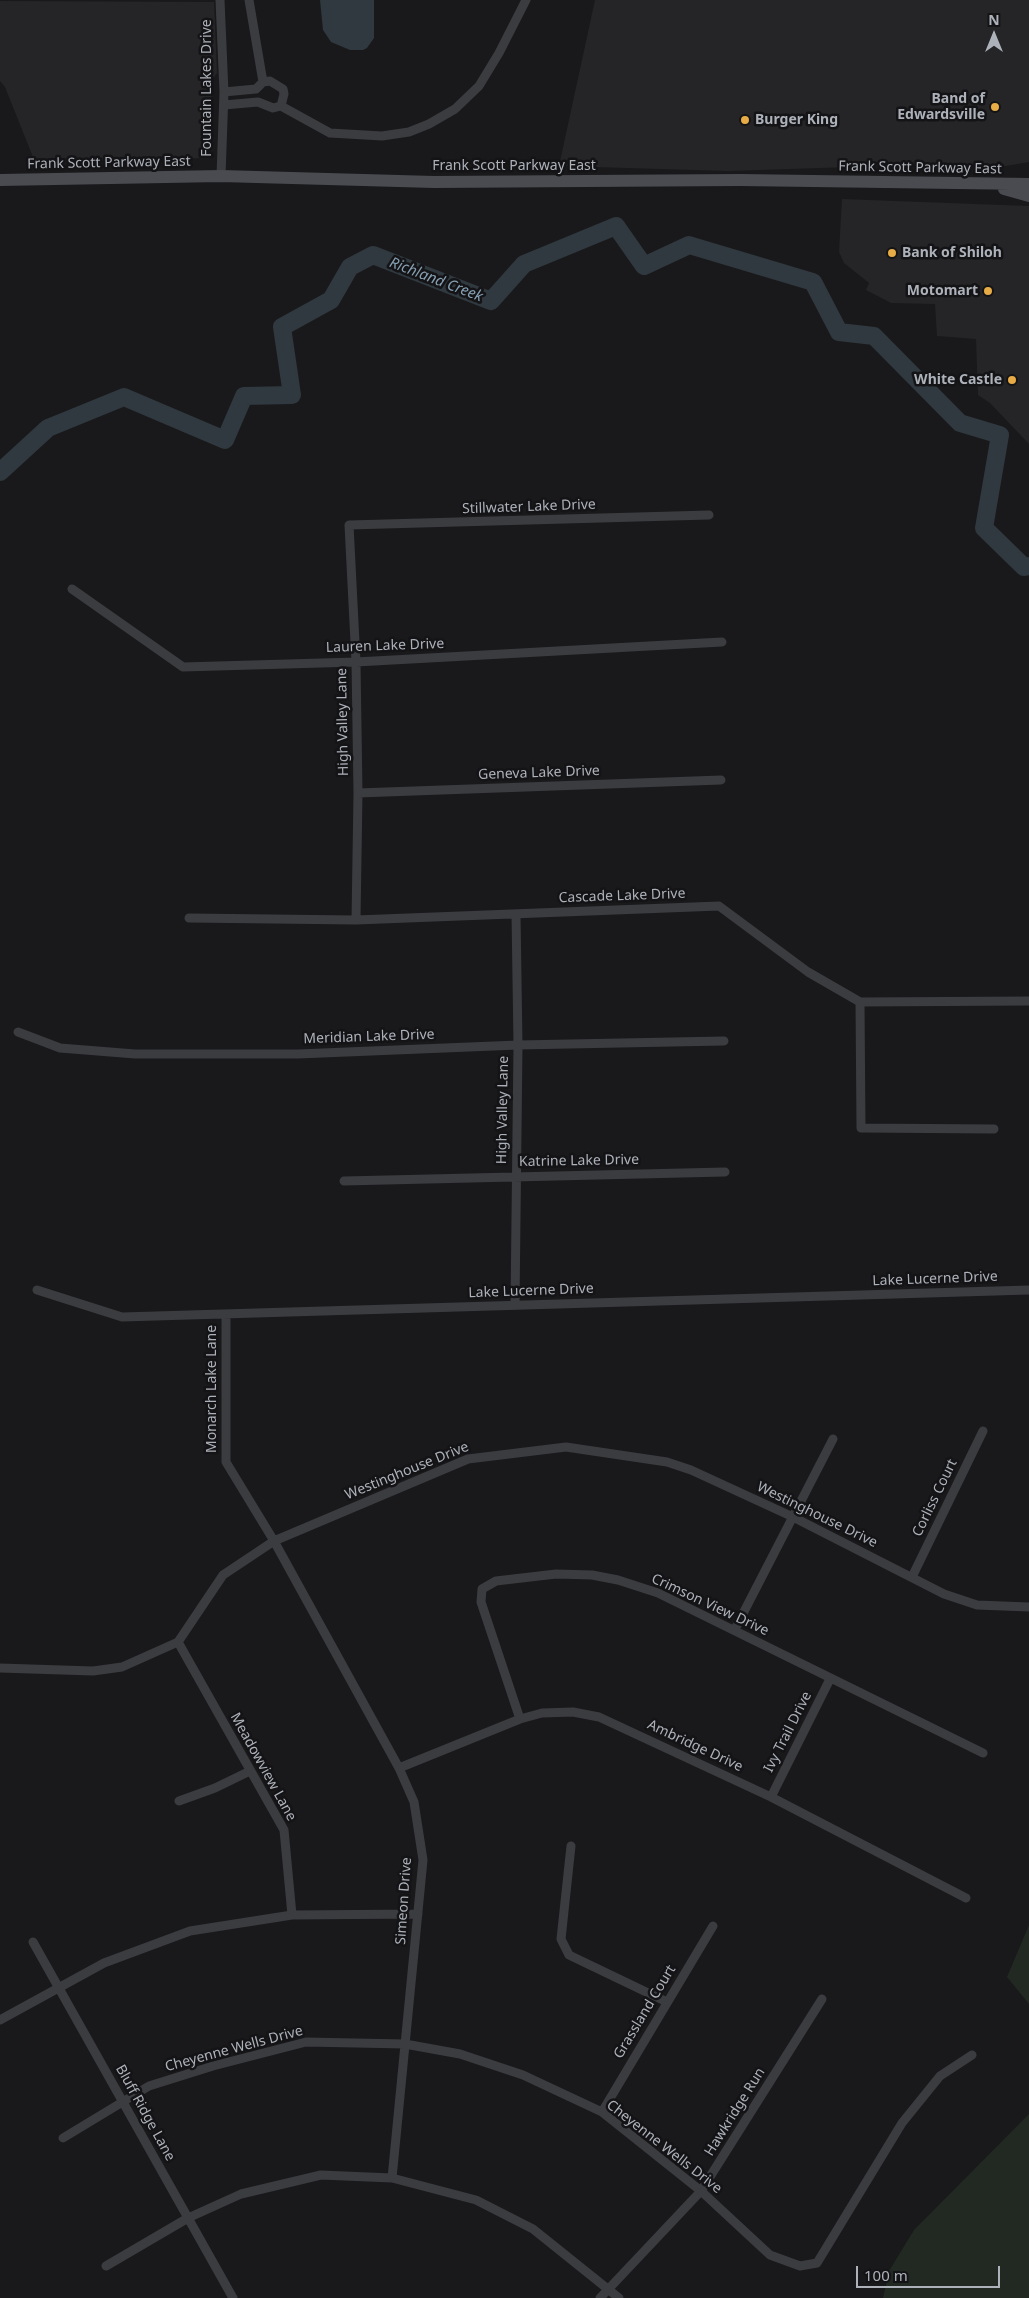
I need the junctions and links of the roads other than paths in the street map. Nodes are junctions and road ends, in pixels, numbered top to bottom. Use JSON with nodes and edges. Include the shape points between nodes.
{"nodes":[{"id":1,"x":220,"y":0,"type":"edge"},
{"id":2,"x":249,"y":0,"type":"edge"},
{"id":3,"x":526,"y":0,"type":"edge"},
{"id":4,"x":263,"y":82,"type":"junction"},
{"id":5,"x":224,"y":92,"type":"junction"},
{"id":6,"x":224,"y":105,"type":"junction"},
{"id":7,"x":281,"y":106,"type":"junction"},
{"id":8,"x":1029,"y":174,"type":"edge"},
{"id":9,"x":221,"y":176,"type":"junction"},
{"id":10,"x":0,"y":180,"type":"edge"},
{"id":11,"x":985,"y":184,"type":"junction"},
{"id":12,"x":1029,"y":184,"type":"edge"},
{"id":13,"x":1029,"y":196,"type":"edge"},
{"id":14,"x":709,"y":516,"type":"dead end"},
{"id":15,"x":349,"y":525,"type":"joint"},
{"id":16,"x":72,"y":589,"type":"dead end"},
{"id":17,"x":722,"y":642,"type":"dead end"},
{"id":18,"x":356,"y":662,"type":"junction"},
{"id":19,"x":721,"y":780,"type":"dead end"},
{"id":20,"x":358,"y":794,"type":"junction"},
{"id":21,"x":516,"y":914,"type":"junction"},
{"id":22,"x":189,"y":918,"type":"dead end"},
{"id":23,"x":356,"y":920,"type":"junction"},
{"id":24,"x":1029,"y":1001,"type":"edge"},
{"id":25,"x":860,"y":1002,"type":"junction"},
{"id":26,"x":18,"y":1032,"type":"dead end"},
{"id":27,"x":724,"y":1041,"type":"dead end"},
{"id":28,"x":518,"y":1045,"type":"junction"},
{"id":29,"x":994,"y":1129,"type":"dead end"},
{"id":30,"x":725,"y":1172,"type":"dead end"},
{"id":31,"x":515,"y":1176,"type":"junction"},
{"id":32,"x":344,"y":1181,"type":"dead end"},
{"id":33,"x":37,"y":1290,"type":"dead end"},
{"id":34,"x":1029,"y":1290,"type":"edge"},
{"id":35,"x":515,"y":1305,"type":"junction"},
{"id":36,"x":226,"y":1314,"type":"junction"},
{"id":37,"x":983,"y":1431,"type":"dead end"},
{"id":38,"x":833,"y":1439,"type":"dead end"},
{"id":39,"x":793,"y":1517,"type":"junction"},
{"id":40,"x":274,"y":1541,"type":"junction"},
{"id":41,"x":912,"y":1576,"type":"junction"},
{"id":42,"x":1029,"y":1607,"type":"edge"},
{"id":43,"x":735,"y":1629,"type":"junction"},
{"id":44,"x":178,"y":1642,"type":"junction"},
{"id":45,"x":0,"y":1668,"type":"edge"},
{"id":46,"x":830,"y":1679,"type":"junction"},
{"id":47,"x":520,"y":1719,"type":"junction"},
{"id":48,"x":983,"y":1753,"type":"dead end"},
{"id":49,"x":399,"y":1768,"type":"junction"},
{"id":50,"x":250,"y":1771,"type":"junction"},
{"id":51,"x":771,"y":1798,"type":"junction"},
{"id":52,"x":179,"y":1801,"type":"dead end"},
{"id":53,"x":570,"y":1846,"type":"dead end"},
{"id":54,"x":966,"y":1898,"type":"dead end"},
{"id":55,"x":418,"y":1914,"type":"junction"},
{"id":56,"x":292,"y":1915,"type":"junction"},
{"id":57,"x":713,"y":1926,"type":"dead end"},
{"id":58,"x":32,"y":1942,"type":"dead end"},
{"id":59,"x":58,"y":1988,"type":"junction"},
{"id":60,"x":822,"y":1999,"type":"dead end"},
{"id":61,"x":667,"y":2002,"type":"junction"},
{"id":62,"x":0,"y":2020,"type":"edge"},
{"id":63,"x":405,"y":2044,"type":"junction"},
{"id":64,"x":972,"y":2055,"type":"dead end"},
{"id":65,"x":122,"y":2102,"type":"junction"},
{"id":66,"x":602,"y":2112,"type":"junction"},
{"id":67,"x":63,"y":2138,"type":"dead end"},
{"id":68,"x":392,"y":2178,"type":"junction"},
{"id":69,"x":701,"y":2191,"type":"junction"},
{"id":70,"x":188,"y":2218,"type":"junction"},
{"id":71,"x":106,"y":2266,"type":"dead end"},
{"id":72,"x":607,"y":2288,"type":"junction"},
{"id":73,"x":233,"y":2298,"type":"edge"},
{"id":74,"x":600,"y":2298,"type":"edge"},
{"id":75,"x":619,"y":2298,"type":"edge"}],
"edges":[{"from":1,"to":5,"type":"street","name":"Fountain Lakes Drive"},
{"from":2,"to":4,"type":"street"},
{"from":3,"to":7,"type":"street","via":[[479,86],[455,109],[429,124],[409,132],[382,136],[330,133]]},
{"from":4,"to":5,"type":"street","via":[[256,89]]},
{"from":4,"to":7,"type":"street","via":[[270,81],[283,89]]},
{"from":5,"to":6,"type":"street","name":"Fountain Lakes Drive"},
{"from":6,"to":7,"type":"street","via":[[258,102],[273,108]]},
{"from":6,"to":9,"type":"street","name":"Fountain Lakes Drive"},
{"from":8,"to":11,"type":"main road"},
{"from":9,"to":10,"type":"main road","name":"Frank Scott Parkway East"},
{"from":9,"to":11,"type":"main road","name":"Frank Scott Parkway East","via":[[434,182],[740,180]]},
{"from":11,"to":12,"type":"main road","name":"Frank Scott Parkway East"},
{"from":11,"to":13,"type":"main road"},
{"from":14,"to":15,"type":"street","name":"Stillwater Lake Drive"},
{"from":15,"to":18,"type":"street","name":"High Valley Lane"},
{"from":16,"to":18,"type":"street","name":"Lauren Lake Drive","via":[[183,667]]},
{"from":17,"to":18,"type":"street","name":"Lauren Lake Drive"},
{"from":18,"to":20,"type":"street","name":"High Valley Lane"},
{"from":19,"to":20,"type":"street","name":"Geneva Lake Drive"},
{"from":20,"to":23,"type":"street","name":"High Valley Lane"},
{"from":21,"to":23,"type":"street","name":"Cascade Lake Drive"},
{"from":21,"to":25,"type":"street","name":"Cascade Lake Drive","via":[[719,906],[808,972]]},
{"from":21,"to":28,"type":"street","name":"High Valley Lane"},
{"from":22,"to":23,"type":"street","name":"Cascade Lake Drive"},
{"from":24,"to":25,"type":"street"},
{"from":25,"to":29,"type":"street","via":[[861,1128]]},
{"from":26,"to":28,"type":"street","name":"Meridian Lake Drive","via":[[60,1048],[135,1054],[298,1054]]},
{"from":27,"to":28,"type":"street","name":"Meridian Lake Drive"},
{"from":28,"to":31,"type":"street","name":"High Valley Lane"},
{"from":30,"to":31,"type":"street","name":"Katrine Lake Drive"},
{"from":31,"to":32,"type":"street","name":"Katrine Lake Drive"},
{"from":31,"to":35,"type":"street","name":"High Valley Lane"},
{"from":33,"to":36,"type":"street","name":"Lake Lucerne Drive","via":[[122,1316]]},
{"from":34,"to":35,"type":"street","name":"Lake Lucerne Drive"},
{"from":35,"to":36,"type":"street","name":"Lake Lucerne Drive"},
{"from":36,"to":40,"type":"street","name":"Monarch Lake Lane","via":[[226,1462]]},
{"from":37,"to":41,"type":"street","name":"Corliss Court"},
{"from":38,"to":39,"type":"street"},
{"from":39,"to":40,"type":"street","name":"Westinghouse Drive","via":[[667,1462],[566,1447],[468,1459]]},
{"from":39,"to":41,"type":"street","name":"Westinghouse Drive"},
{"from":39,"to":43,"type":"street"},
{"from":40,"to":44,"type":"street","name":"Westinghouse Drive","via":[[223,1575]]},
{"from":40,"to":49,"type":"street","name":"Simeon Drive"},
{"from":41,"to":42,"type":"street","name":"Westinghouse Drive","via":[[944,1594],[977,1605]]},
{"from":43,"to":46,"type":"street","name":"Crimson View Drive"},
{"from":43,"to":47,"type":"street","name":"Crimson View Drive","via":[[658,1593],[618,1580],[556,1574],[496,1581],[482,1589],[481,1602]]},
{"from":44,"to":45,"type":"street","via":[[122,1667],[93,1671]]},
{"from":44,"to":50,"type":"street","name":"Meadowview Lane"},
{"from":46,"to":48,"type":"street","name":"Crimson View Drive"},
{"from":46,"to":51,"type":"street","name":"Ivy Trail Drive"},
{"from":47,"to":49,"type":"street","name":"Ambridge Drive"},
{"from":47,"to":51,"type":"street","name":"Ambridge Drive","via":[[553,1712],[599,1717]]},
{"from":49,"to":55,"type":"street","name":"Simeon Drive","via":[[414,1802],[423,1860]]},
{"from":50,"to":52,"type":"street"},
{"from":50,"to":56,"type":"street","name":"Meadowview Lane","via":[[284,1830]]},
{"from":51,"to":54,"type":"street","name":"Ambridge Drive"},
{"from":53,"to":61,"type":"street","via":[[561,1939],[569,1955]]},
{"from":55,"to":56,"type":"street"},
{"from":55,"to":63,"type":"street","name":"Simeon Drive"},
{"from":56,"to":59,"type":"street","via":[[190,1931],[104,1963]]},
{"from":57,"to":61,"type":"street","name":"Grassland Court"},
{"from":58,"to":59,"type":"street","name":"Bluff Ridge Lane"},
{"from":59,"to":62,"type":"street"},
{"from":59,"to":65,"type":"street","name":"Bluff Ridge Lane"},
{"from":60,"to":69,"type":"street","name":"Hawkridge Run"},
{"from":61,"to":66,"type":"street","name":"Grassland Court"},
{"from":63,"to":65,"type":"street","name":"Cheyenne Wells Drive","via":[[306,2042],[149,2086]]},
{"from":63,"to":66,"type":"street","name":"Cheyenne Wells Drive","via":[[460,2054],[524,2075]]},
{"from":63,"to":68,"type":"street","name":"Simeon Drive"},
{"from":64,"to":69,"type":"street","name":"Cheyenne Wells Drive","via":[[940,2076],[902,2123],[817,2263],[800,2266],[770,2255]]},
{"from":65,"to":67,"type":"street","name":"Cheyenne Wells Drive"},
{"from":65,"to":70,"type":"street","name":"Bluff Ridge Lane"},
{"from":66,"to":69,"type":"street","name":"Cheyenne Wells Drive"},
{"from":68,"to":70,"type":"street","via":[[321,2175],[241,2194]]},
{"from":68,"to":72,"type":"street","via":[[476,2200],[508,2216],[533,2229]]},
{"from":69,"to":72,"type":"street","name":"Hawkridge Run"},
{"from":70,"to":71,"type":"street"},
{"from":70,"to":73,"type":"street","name":"Bluff Ridge Lane"},
{"from":72,"to":74,"type":"street","name":"Hawkridge Run"},
{"from":72,"to":75,"type":"street"}]}
